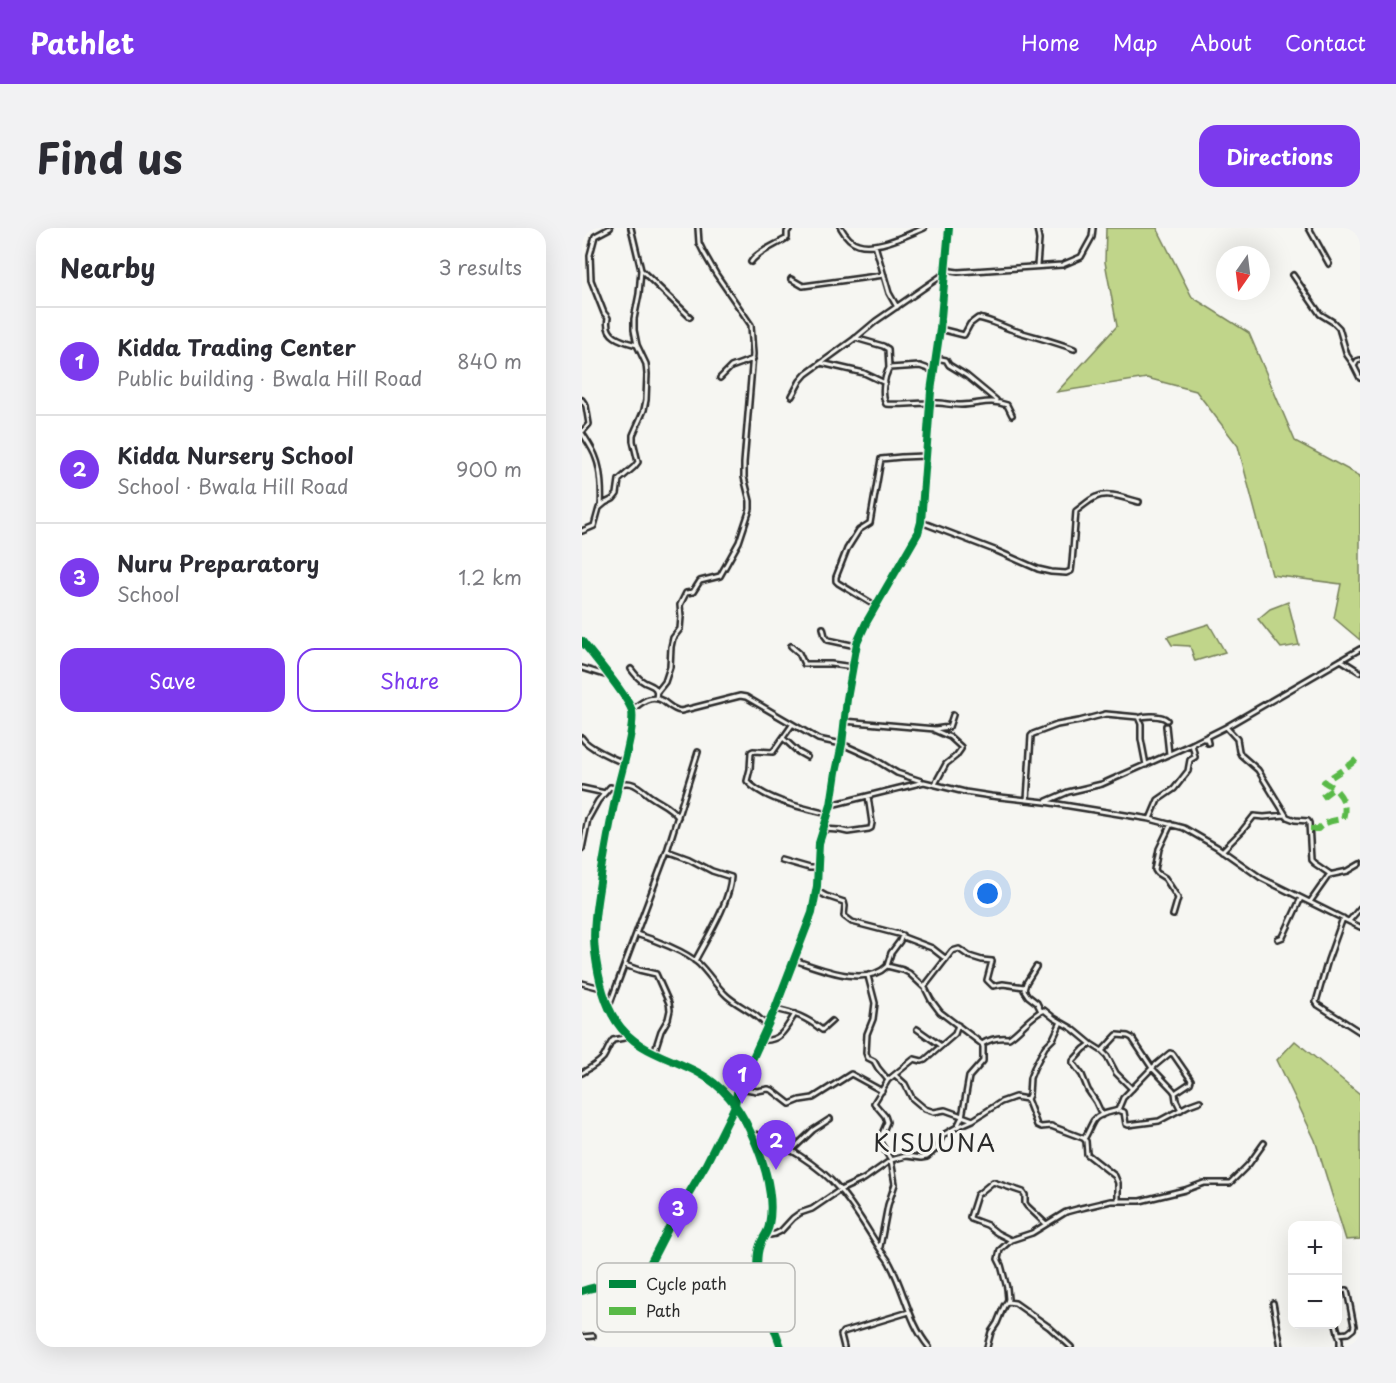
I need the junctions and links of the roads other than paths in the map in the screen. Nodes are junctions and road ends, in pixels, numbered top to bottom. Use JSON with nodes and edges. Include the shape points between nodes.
{"nodes":[{"id":1,"x":610,"y":228,"type":"edge"},
{"id":2,"x":631,"y":228,"type":"edge"},
{"id":3,"x":698,"y":228,"type":"edge"},
{"id":4,"x":790,"y":228,"type":"edge"},
{"id":5,"x":841,"y":228,"type":"edge"},
{"id":6,"x":924,"y":228,"type":"edge"},
{"id":7,"x":949,"y":228,"type":"edge"},
{"id":8,"x":1038,"y":228,"type":"edge"},
{"id":9,"x":1093,"y":228,"type":"edge"},
{"id":10,"x":1309,"y":228,"type":"edge"},
{"id":11,"x":875,"y":245,"type":"junction"},
{"id":12,"x":751,"y":262,"type":"dead end"},
{"id":13,"x":1329,"y":264,"type":"dead end"},
{"id":14,"x":1036,"y":266,"type":"junction"},
{"id":15,"x":944,"y":267,"type":"junction"},
{"id":16,"x":641,"y":270,"type":"junction"},
{"id":17,"x":944,"y":274,"type":"junction"},
{"id":18,"x":1293,"y":275,"type":"dead end"},
{"id":19,"x":884,"y":276,"type":"junction"},
{"id":20,"x":792,"y":279,"type":"dead end"},
{"id":21,"x":897,"y":307,"type":"junction"},
{"id":22,"x":690,"y":317,"type":"dead end"},
{"id":23,"x":940,"y":329,"type":"junction"},
{"id":24,"x":855,"y":338,"type":"junction"},
{"id":25,"x":637,"y":345,"type":"junction"},
{"id":26,"x":1074,"y":349,"type":"dead end"},
{"id":27,"x":936,"y":358,"type":"junction"},
{"id":28,"x":753,"y":359,"type":"junction"},
{"id":29,"x":1360,"y":360,"type":"edge"},
{"id":30,"x":820,"y":363,"type":"junction"},
{"id":31,"x":1354,"y":364,"type":"junction"},
{"id":32,"x":889,"y":368,"type":"junction"},
{"id":33,"x":934,"y":371,"type":"junction"},
{"id":34,"x":720,"y":378,"type":"dead end"},
{"id":35,"x":1360,"y":378,"type":"edge"},
{"id":36,"x":885,"y":383,"type":"junction"},
{"id":37,"x":792,"y":396,"type":"dead end"},
{"id":38,"x":582,"y":400,"type":"edge"},
{"id":39,"x":997,"y":401,"type":"junction"},
{"id":40,"x":930,"y":403,"type":"junction"},
{"id":41,"x":1012,"y":415,"type":"dead end"},
{"id":42,"x":582,"y":433,"type":"edge"},
{"id":43,"x":926,"y":456,"type":"junction"},
{"id":44,"x":1139,"y":502,"type":"dead end"},
{"id":45,"x":601,"y":506,"type":"junction"},
{"id":46,"x":921,"y":522,"type":"junction"},
{"id":47,"x":582,"y":531,"type":"edge"},
{"id":48,"x":876,"y":606,"type":"junction"},
{"id":49,"x":823,"y":628,"type":"dead end"},
{"id":50,"x":582,"y":641,"type":"edge"},
{"id":51,"x":791,"y":646,"type":"dead end"},
{"id":52,"x":856,"y":646,"type":"junction"},
{"id":53,"x":1360,"y":649,"type":"edge"},
{"id":54,"x":1341,"y":660,"type":"junction"},
{"id":55,"x":853,"y":667,"type":"junction"},
{"id":56,"x":582,"y":668,"type":"edge"},
{"id":57,"x":631,"y":669,"type":"dead end"},
{"id":58,"x":1360,"y":672,"type":"edge"},
{"id":59,"x":610,"y":677,"type":"junction"},
{"id":60,"x":657,"y":692,"type":"junction"},
{"id":61,"x":656,"y":698,"type":"junction"},
{"id":62,"x":632,"y":711,"type":"junction"},
{"id":63,"x":953,"y":716,"type":"dead end"},
{"id":64,"x":1139,"y":720,"type":"junction"},
{"id":65,"x":1167,"y":720,"type":"dead end"},
{"id":66,"x":844,"y":722,"type":"junction"},
{"id":67,"x":793,"y":725,"type":"junction"},
{"id":68,"x":1166,"y":726,"type":"dead end"},
{"id":69,"x":1226,"y":727,"type":"junction"},
{"id":70,"x":932,"y":729,"type":"junction"},
{"id":71,"x":582,"y":738,"type":"edge"},
{"id":72,"x":783,"y":738,"type":"junction"},
{"id":73,"x":1203,"y":738,"type":"junction"},
{"id":74,"x":1208,"y":743,"type":"dead end"},
{"id":75,"x":842,"y":744,"type":"junction"},
{"id":76,"x":1192,"y":744,"type":"junction"},
{"id":77,"x":698,"y":752,"type":"dead end"},
{"id":78,"x":1169,"y":754,"type":"junction"},
{"id":79,"x":807,"y":757,"type":"dead end"},
{"id":80,"x":624,"y":763,"type":"junction"},
{"id":81,"x":1146,"y":765,"type":"junction"},
{"id":82,"x":924,"y":782,"type":"junction"},
{"id":83,"x":935,"y":784,"type":"junction"},
{"id":84,"x":618,"y":786,"type":"junction"},
{"id":85,"x":582,"y":788,"type":"edge"},
{"id":86,"x":605,"y":792,"type":"junction"},
{"id":87,"x":868,"y":796,"type":"junction"},
{"id":88,"x":1027,"y":800,"type":"junction"},
{"id":89,"x":1045,"y":802,"type":"junction"},
{"id":90,"x":831,"y":805,"type":"junction"},
{"id":91,"x":828,"y":814,"type":"junction"},
{"id":92,"x":1285,"y":815,"type":"junction"},
{"id":93,"x":678,"y":817,"type":"junction"},
{"id":94,"x":1150,"y":819,"type":"junction"},
{"id":95,"x":1171,"y":824,"type":"junction"},
{"id":96,"x":823,"y":829,"type":"junction"},
{"id":97,"x":582,"y":849,"type":"edge"},
{"id":98,"x":667,"y":851,"type":"junction"},
{"id":99,"x":1222,"y":851,"type":"junction"},
{"id":100,"x":781,"y":860,"type":"dead end"},
{"id":101,"x":1360,"y":864,"type":"edge"},
{"id":102,"x":818,"y":867,"type":"junction"},
{"id":103,"x":1330,"y":874,"type":"junction"},
{"id":104,"x":817,"y":891,"type":"junction"},
{"id":105,"x":1301,"y":898,"type":"junction"},
{"id":106,"x":1310,"y":902,"type":"junction"},
{"id":107,"x":1360,"y":908,"type":"edge"},
{"id":108,"x":1173,"y":915,"type":"dead end"},
{"id":109,"x":1343,"y":918,"type":"junction"},
{"id":110,"x":1349,"y":921,"type":"junction"},
{"id":111,"x":1360,"y":927,"type":"edge"},
{"id":112,"x":636,"y":934,"type":"junction"},
{"id":113,"x":902,"y":937,"type":"junction"},
{"id":114,"x":1278,"y":939,"type":"dead end"},
{"id":115,"x":946,"y":959,"type":"junction"},
{"id":116,"x":794,"y":960,"type":"junction"},
{"id":117,"x":694,"y":961,"type":"junction"},
{"id":118,"x":625,"y":965,"type":"junction"},
{"id":119,"x":886,"y":966,"type":"junction"},
{"id":120,"x":1036,"y":967,"type":"dead end"},
{"id":121,"x":868,"y":976,"type":"junction"},
{"id":122,"x":582,"y":983,"type":"edge"},
{"id":123,"x":924,"y":987,"type":"junction"},
{"id":124,"x":1024,"y":987,"type":"junction"},
{"id":125,"x":601,"y":988,"type":"junction"},
{"id":126,"x":609,"y":1007,"type":"junction"},
{"id":127,"x":775,"y":1008,"type":"junction"},
{"id":128,"x":1041,"y":1011,"type":"junction"},
{"id":129,"x":795,"y":1014,"type":"junction"},
{"id":130,"x":832,"y":1021,"type":"dead end"},
{"id":131,"x":1061,"y":1022,"type":"junction"},
{"id":132,"x":958,"y":1025,"type":"junction"},
{"id":133,"x":767,"y":1027,"type":"junction"},
{"id":134,"x":917,"y":1029,"type":"dead end"},
{"id":135,"x":1360,"y":1032,"type":"edge"},
{"id":136,"x":630,"y":1037,"type":"junction"},
{"id":137,"x":761,"y":1040,"type":"junction"},
{"id":138,"x":982,"y":1044,"type":"junction"},
{"id":139,"x":1091,"y":1044,"type":"junction"},
{"id":140,"x":940,"y":1046,"type":"junction"},
{"id":141,"x":1102,"y":1050,"type":"junction"},
{"id":142,"x":654,"y":1053,"type":"junction"},
{"id":143,"x":1152,"y":1068,"type":"junction"},
{"id":144,"x":582,"y":1073,"type":"edge"},
{"id":145,"x":895,"y":1075,"type":"junction"},
{"id":146,"x":888,"y":1080,"type":"junction"},
{"id":147,"x":740,"y":1088,"type":"junction"},
{"id":148,"x":1132,"y":1089,"type":"junction"},
{"id":149,"x":882,"y":1091,"type":"junction"},
{"id":150,"x":1175,"y":1093,"type":"junction"},
{"id":151,"x":1027,"y":1099,"type":"junction"},
{"id":152,"x":1200,"y":1101,"type":"dead end"},
{"id":153,"x":735,"y":1105,"type":"junction"},
{"id":154,"x":1118,"y":1110,"type":"junction"},
{"id":155,"x":1181,"y":1110,"type":"junction"},
{"id":156,"x":1102,"y":1115,"type":"junction"},
{"id":157,"x":962,"y":1117,"type":"junction"},
{"id":158,"x":830,"y":1119,"type":"dead end"},
{"id":159,"x":973,"y":1120,"type":"junction"},
{"id":160,"x":957,"y":1126,"type":"junction"},
{"id":161,"x":751,"y":1133,"type":"junction"},
{"id":162,"x":1084,"y":1139,"type":"junction"},
{"id":163,"x":1264,"y":1143,"type":"dead end"},
{"id":164,"x":791,"y":1151,"type":"junction"},
{"id":165,"x":891,"y":1160,"type":"junction"},
{"id":166,"x":840,"y":1190,"type":"junction"},
{"id":167,"x":1118,"y":1200,"type":"junction"},
{"id":168,"x":1046,"y":1224,"type":"junction"},
{"id":169,"x":768,"y":1232,"type":"junction"},
{"id":170,"x":1011,"y":1240,"type":"junction"},
{"id":171,"x":880,"y":1249,"type":"junction"},
{"id":172,"x":651,"y":1263,"type":"edge"},
{"id":173,"x":758,"y":1263,"type":"edge"},
{"id":174,"x":597,"y":1286,"type":"edge"},
{"id":175,"x":582,"y":1291,"type":"edge"},
{"id":176,"x":1342,"y":1291,"type":"edge"},
{"id":177,"x":1007,"y":1302,"type":"junction"},
{"id":178,"x":1273,"y":1303,"type":"dead end"},
{"id":179,"x":910,"y":1312,"type":"junction"},
{"id":180,"x":1337,"y":1329,"type":"edge"},
{"id":181,"x":775,"y":1332,"type":"edge"},
{"id":182,"x":1338,"y":1334,"type":"junction"},
{"id":183,"x":593,"y":1336,"type":"dead end"},
{"id":184,"x":582,"y":1337,"type":"edge"},
{"id":185,"x":781,"y":1347,"type":"edge"},
{"id":186,"x":844,"y":1347,"type":"edge"},
{"id":187,"x":929,"y":1347,"type":"edge"},
{"id":188,"x":987,"y":1347,"type":"edge"},
{"id":189,"x":1071,"y":1347,"type":"edge"},
{"id":190,"x":1281,"y":1347,"type":"edge"},
{"id":191,"x":1340,"y":1347,"type":"edge"}],
"edges":[{"from":1,"to":25,"type":"street","via":[[594,239],[591,280],[608,318],[608,331]]},
{"from":2,"to":16,"type":"street"},
{"from":3,"to":28,"type":"street","via":[[704,253],[751,326]]},
{"from":4,"to":12,"type":"street","via":[[787,238]]},
{"from":5,"to":11,"type":"street","via":[[854,242]]},
{"from":6,"to":11,"type":"street"},
{"from":7,"to":15,"type":"street"},
{"from":8,"to":14,"type":"street"},
{"from":9,"to":14,"type":"street","via":[[1081,257],[1062,265]]},
{"from":10,"to":13,"type":"street"},
{"from":11,"to":19,"type":"street"},
{"from":14,"to":15,"type":"street","via":[[958,272]]},
{"from":15,"to":17,"type":"street"},
{"from":16,"to":22,"type":"street"},
{"from":16,"to":25,"type":"street","via":[[633,324]]},
{"from":17,"to":21,"type":"street"},
{"from":17,"to":23,"type":"street"},
{"from":18,"to":31,"type":"street","via":[[1320,314],[1339,328]]},
{"from":19,"to":20,"type":"street","via":[[803,286]]},
{"from":19,"to":21,"type":"street"},
{"from":21,"to":24,"type":"street"},
{"from":23,"to":26,"type":"street","via":[[964,335],[978,318]]},
{"from":23,"to":27,"type":"street"},
{"from":24,"to":30,"type":"street"},
{"from":24,"to":32,"type":"street","via":[[888,350]]},
{"from":25,"to":45,"type":"street","via":[[648,375],[644,410],[633,435],[638,462],[619,480],[615,496]]},
{"from":27,"to":33,"type":"street"},
{"from":27,"to":39,"type":"street","via":[[946,360]]},
{"from":28,"to":34,"type":"street","via":[[731,367]]},
{"from":28,"to":60,"type":"street","via":[[744,463],[750,509],[739,542],[720,576],[700,581],[693,592],[686,593],[680,605],[680,629],[671,647],[670,666]]},
{"from":29,"to":31,"type":"street"},
{"from":30,"to":36,"type":"street","via":[[864,373]]},
{"from":30,"to":37,"type":"street","via":[[800,381]]},
{"from":31,"to":35,"type":"street"},
{"from":32,"to":33,"type":"street","via":[[920,366]]},
{"from":32,"to":36,"type":"street"},
{"from":33,"to":40,"type":"street"},
{"from":36,"to":40,"type":"street","via":[[886,404]]},
{"from":38,"to":42,"type":"street","via":[[589,424]]},
{"from":39,"to":40,"type":"street"},
{"from":39,"to":41,"type":"street","via":[[1007,405]]},
{"from":40,"to":43,"type":"street"},
{"from":42,"to":45,"type":"street","via":[[598,462]]},
{"from":43,"to":46,"type":"street"},
{"from":43,"to":48,"type":"street","via":[[881,459],[870,523],[859,530],[847,549],[836,577],[838,583]]},
{"from":44,"to":46,"type":"street","via":[[1101,495],[1078,510],[1071,571],[1066,573],[1038,569]]},
{"from":45,"to":47,"type":"street","via":[[594,526]]},
{"from":46,"to":48,"type":"street"},
{"from":48,"to":52,"type":"street"},
{"from":49,"to":52,"type":"street","via":[[826,639]]},
{"from":50,"to":59,"type":"street"},
{"from":51,"to":55,"type":"street","via":[[804,664]]},
{"from":52,"to":55,"type":"street"},
{"from":53,"to":54,"type":"street"},
{"from":54,"to":58,"type":"street"},
{"from":54,"to":69,"type":"street"},
{"from":55,"to":66,"type":"street"},
{"from":56,"to":59,"type":"street"},
{"from":57,"to":60,"type":"street"},
{"from":59,"to":62,"type":"street"},
{"from":60,"to":61,"type":"street"},
{"from":61,"to":62,"type":"street","via":[[645,700]]},
{"from":61,"to":67,"type":"street","via":[[681,711],[746,697]]},
{"from":62,"to":80,"type":"street"},
{"from":63,"to":70,"type":"street","via":[[949,727]]},
{"from":64,"to":65,"type":"street","via":[[1144,716]]},
{"from":64,"to":81,"type":"street"},
{"from":64,"to":88,"type":"street","via":[[1136,716],[1106,714],[1033,734]]},
{"from":66,"to":70,"type":"street"},
{"from":66,"to":75,"type":"street"},
{"from":67,"to":72,"type":"street"},
{"from":67,"to":75,"type":"street","via":[[818,739]]},
{"from":68,"to":78,"type":"street"},
{"from":69,"to":73,"type":"street"},
{"from":69,"to":92,"type":"street","via":[[1237,739],[1241,755],[1258,770]]},
{"from":70,"to":83,"type":"street","via":[[950,737],[962,749],[946,764]]},
{"from":71,"to":80,"type":"street","via":[[589,746]]},
{"from":72,"to":79,"type":"street"},
{"from":72,"to":91,"type":"street","via":[[773,752],[751,752],[747,782],[777,799]]},
{"from":73,"to":74,"type":"street"},
{"from":73,"to":76,"type":"street"},
{"from":75,"to":82,"type":"street","via":[[897,773]]},
{"from":75,"to":90,"type":"street"},
{"from":76,"to":78,"type":"street"},
{"from":76,"to":94,"type":"street","via":[[1195,757],[1190,760],[1188,771],[1174,789],[1158,800]]},
{"from":77,"to":93,"type":"street"},
{"from":78,"to":81,"type":"street"},
{"from":80,"to":84,"type":"street"},
{"from":81,"to":89,"type":"street"},
{"from":82,"to":83,"type":"street"},
{"from":82,"to":87,"type":"street"},
{"from":83,"to":88,"type":"street"},
{"from":84,"to":86,"type":"street"},
{"from":84,"to":93,"type":"street","via":[[626,782],[641,788]]},
{"from":84,"to":125,"type":"street","via":[[594,937]]},
{"from":85,"to":86,"type":"street"},
{"from":86,"to":97,"type":"street","via":[[588,819]]},
{"from":87,"to":90,"type":"street"},
{"from":87,"to":96,"type":"street","via":[[872,823],[869,830]]},
{"from":88,"to":89,"type":"street"},
{"from":89,"to":94,"type":"street"},
{"from":90,"to":91,"type":"street"},
{"from":91,"to":96,"type":"street"},
{"from":92,"to":99,"type":"street","via":[[1254,816]]},
{"from":92,"to":103,"type":"street","via":[[1310,823],[1311,860]]},
{"from":93,"to":98,"type":"street"},
{"from":94,"to":95,"type":"street"},
{"from":95,"to":99,"type":"street"},
{"from":95,"to":108,"type":"street","via":[[1159,849],[1155,870],[1178,898]]},
{"from":96,"to":102,"type":"street"},
{"from":98,"to":112,"type":"street"},
{"from":98,"to":117,"type":"street","via":[[731,877],[717,921]]},
{"from":99,"to":105,"type":"street","via":[[1261,878]]},
{"from":100,"to":102,"type":"street"},
{"from":101,"to":103,"type":"street"},
{"from":102,"to":104,"type":"street"},
{"from":103,"to":106,"type":"street"},
{"from":104,"to":113,"type":"street","via":[[844,902],[844,916],[852,922]]},
{"from":104,"to":116,"type":"street"},
{"from":105,"to":106,"type":"street"},
{"from":105,"to":114,"type":"street","via":[[1283,937]]},
{"from":106,"to":109,"type":"street"},
{"from":107,"to":110,"type":"street"},
{"from":109,"to":110,"type":"street"},
{"from":109,"to":135,"type":"street","via":[[1317,1002]]},
{"from":110,"to":111,"type":"street"},
{"from":112,"to":117,"type":"street"},
{"from":112,"to":118,"type":"street"},
{"from":113,"to":115,"type":"street","via":[[932,948]]},
{"from":113,"to":119,"type":"street"},
{"from":115,"to":123,"type":"street"},
{"from":115,"to":124,"type":"street","via":[[952,951],[960,949],[969,956],[992,961],[987,980],[993,986]]},
{"from":116,"to":121,"type":"street","via":[[837,973]]},
{"from":116,"to":127,"type":"street"},
{"from":117,"to":133,"type":"street","via":[[727,996]]},
{"from":118,"to":126,"type":"street"},
{"from":118,"to":142,"type":"street","via":[[656,974],[669,1003],[669,1015]]},
{"from":119,"to":121,"type":"street"},
{"from":119,"to":123,"type":"street","via":[[903,970]]},
{"from":120,"to":124,"type":"street"},
{"from":121,"to":146,"type":"street","via":[[875,1003],[867,1034],[867,1055]]},
{"from":122,"to":125,"type":"street"},
{"from":123,"to":132,"type":"street","via":[[940,1012]]},
{"from":124,"to":128,"type":"street"},
{"from":125,"to":126,"type":"street"},
{"from":126,"to":136,"type":"street"},
{"from":127,"to":129,"type":"street"},
{"from":127,"to":133,"type":"street"},
{"from":128,"to":131,"type":"street"},
{"from":128,"to":138,"type":"street","via":[[1009,1038],[999,1037]]},
{"from":129,"to":130,"type":"street","via":[[822,1030]]},
{"from":129,"to":137,"type":"street","via":[[774,1040]]},
{"from":131,"to":139,"type":"street"},
{"from":131,"to":151,"type":"street","via":[[1034,1068]]},
{"from":132,"to":138,"type":"street"},
{"from":132,"to":140,"type":"street","via":[[955,1034]]},
{"from":133,"to":137,"type":"street"},
{"from":134,"to":140,"type":"street"},
{"from":136,"to":142,"type":"street"},
{"from":136,"to":144,"type":"street","via":[[614,1040],[605,1056]]},
{"from":137,"to":147,"type":"street"},
{"from":138,"to":157,"type":"street","via":[[983,1061],[969,1077]]},
{"from":139,"to":141,"type":"street"},
{"from":139,"to":156,"type":"street","via":[[1073,1063]]},
{"from":140,"to":145,"type":"street","via":[[925,1060],[914,1059]]},
{"from":141,"to":143,"type":"street","via":[[1117,1035],[1128,1036]]},
{"from":141,"to":148,"type":"street"},
{"from":142,"to":153,"type":"street","via":[[698,1072],[728,1094]]},
{"from":143,"to":148,"type":"street"},
{"from":143,"to":150,"type":"street"},
{"from":143,"to":150,"type":"street","via":[[1173,1054],[1191,1080]]},
{"from":145,"to":146,"type":"street"},
{"from":145,"to":157,"type":"street","via":[[925,1109],[945,1110]]},
{"from":146,"to":149,"type":"street"},
{"from":147,"to":149,"type":"street","via":[[772,1090],[790,1104],[813,1098],[852,1074]]},
{"from":147,"to":153,"type":"street"},
{"from":148,"to":154,"type":"street","via":[[1121,1100]]},
{"from":149,"to":165,"type":"street","via":[[874,1103],[887,1122],[879,1142]]},
{"from":150,"to":155,"type":"street"},
{"from":151,"to":159,"type":"street","via":[[1015,1097],[1001,1102]]},
{"from":151,"to":162,"type":"street","via":[[1037,1125],[1051,1126]]},
{"from":152,"to":155,"type":"street"},
{"from":153,"to":161,"type":"street"},
{"from":153,"to":172,"type":"street"},
{"from":154,"to":155,"type":"street","via":[[1124,1112],[1128,1125],[1159,1121]]},
{"from":154,"to":156,"type":"street"},
{"from":156,"to":162,"type":"street","via":[[1092,1122]]},
{"from":157,"to":159,"type":"street"},
{"from":157,"to":160,"type":"street"},
{"from":158,"to":164,"type":"street"},
{"from":159,"to":160,"type":"street"},
{"from":160,"to":165,"type":"street","via":[[943,1135],[927,1157]]},
{"from":161,"to":164,"type":"street"},
{"from":161,"to":169,"type":"street","via":[[768,1184],[772,1208]]},
{"from":162,"to":167,"type":"street","via":[[1087,1154],[1115,1176]]},
{"from":163,"to":167,"type":"street","via":[[1230,1183],[1204,1183],[1140,1201]]},
{"from":164,"to":166,"type":"street","via":[[823,1172]]},
{"from":165,"to":166,"type":"street"},
{"from":165,"to":171,"type":"street","via":[[895,1184]]},
{"from":166,"to":169,"type":"street","via":[[793,1218],[781,1231],[770,1235]]},
{"from":166,"to":171,"type":"street"},
{"from":167,"to":168,"type":"street","via":[[1065,1212]]},
{"from":168,"to":170,"type":"street"},
{"from":168,"to":170,"type":"street","via":[[1027,1206],[1023,1192],[992,1183],[978,1195],[970,1217]]},
{"from":169,"to":173,"type":"street","via":[[758,1251]]},
{"from":170,"to":177,"type":"street","via":[[1000,1250],[998,1259]]},
{"from":171,"to":179,"type":"street"},
{"from":174,"to":175,"type":"street"},
{"from":176,"to":182,"type":"street","via":[[1347,1290],[1354,1326],[1347,1333]]},
{"from":177,"to":188,"type":"street"},
{"from":177,"to":189,"type":"street","via":[[1015,1303]]},
{"from":178,"to":190,"type":"street"},
{"from":179,"to":186,"type":"street","via":[[843,1332]]},
{"from":179,"to":187,"type":"street"},
{"from":180,"to":182,"type":"street"},
{"from":181,"to":185,"type":"street"},
{"from":182,"to":191,"type":"street"},
{"from":183,"to":184,"type":"street"}]}
